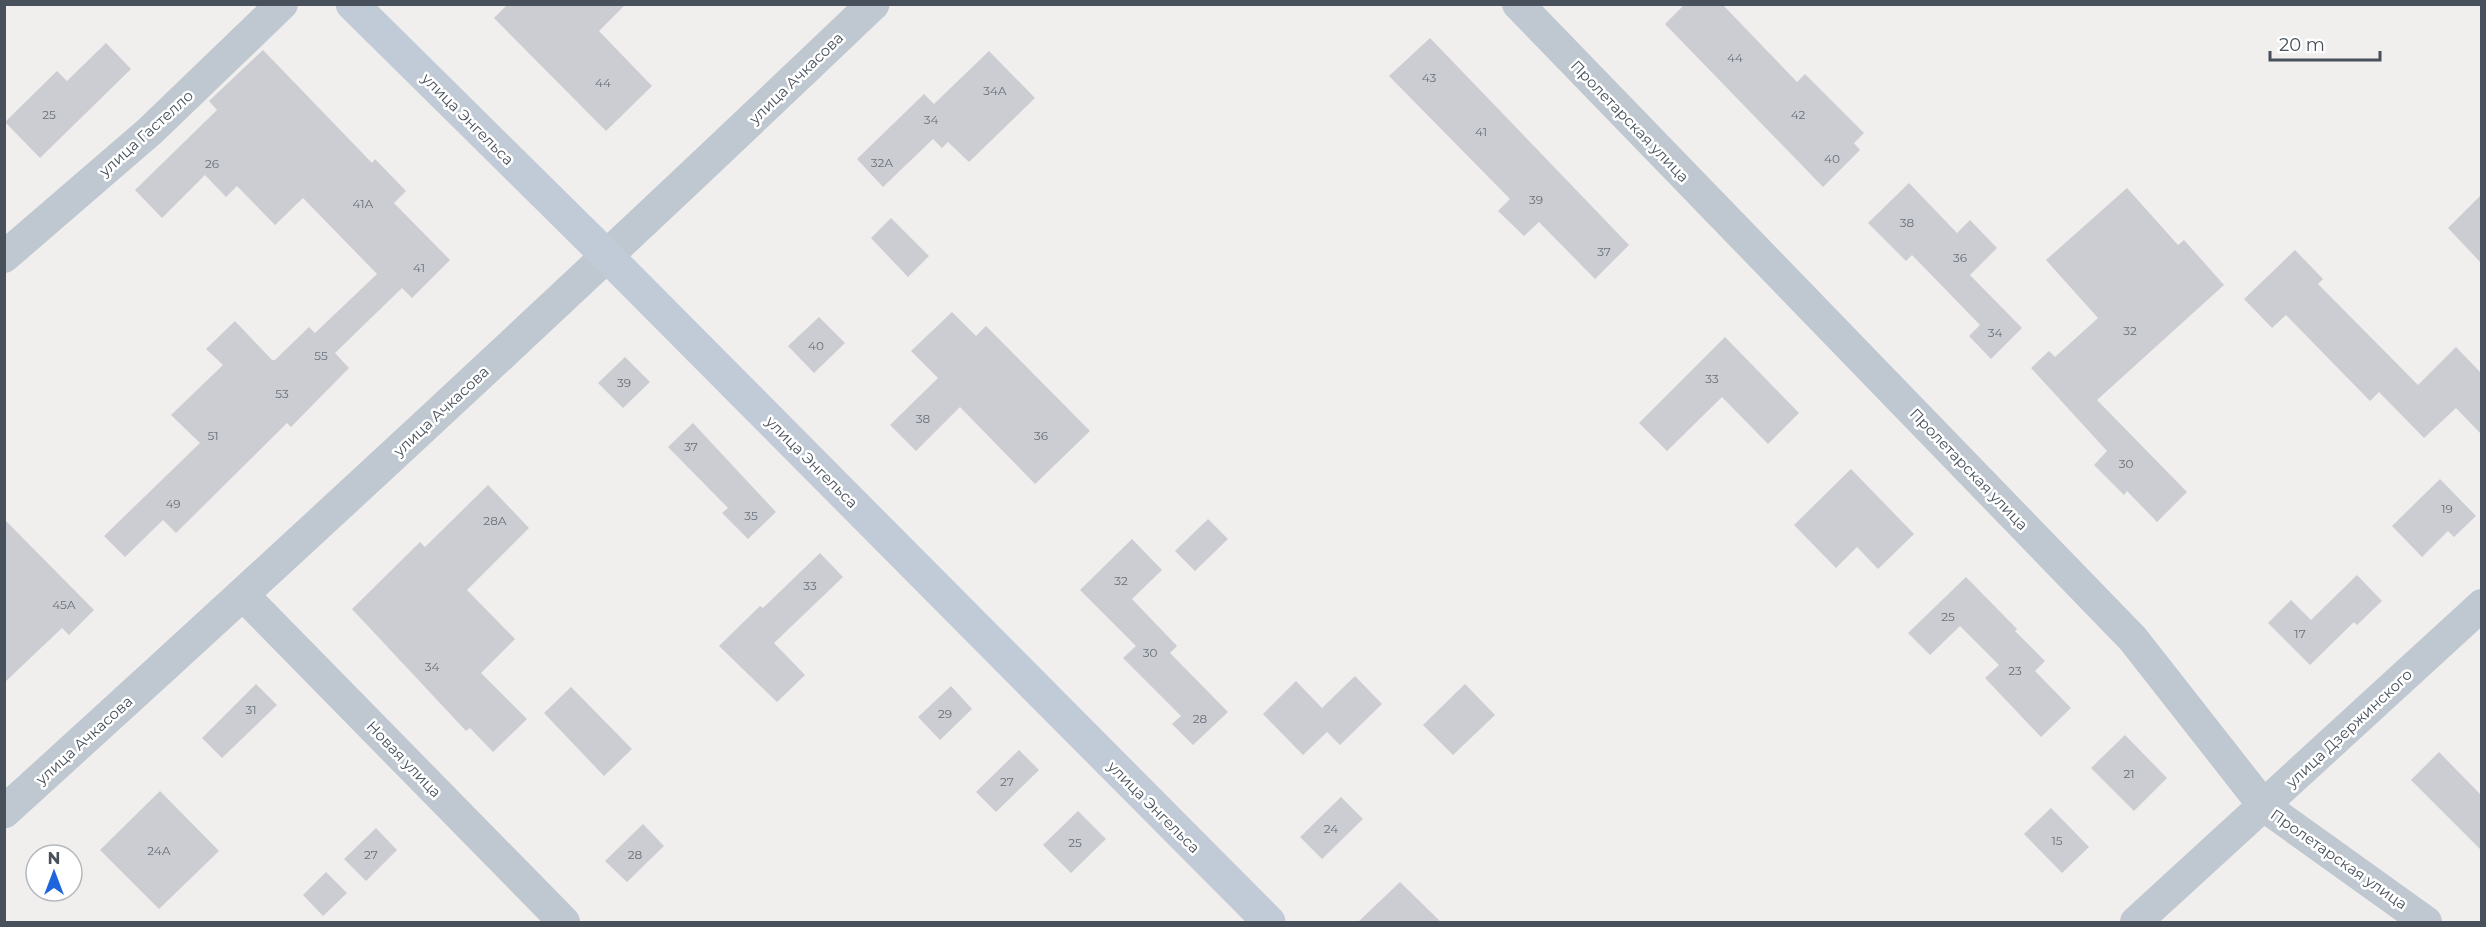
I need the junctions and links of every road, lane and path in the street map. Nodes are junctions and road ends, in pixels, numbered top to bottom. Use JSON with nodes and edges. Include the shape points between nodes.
{"nodes":[{"id":1,"x":282,"y":4,"type":"edge"},
{"id":2,"x":352,"y":4,"type":"edge"},
{"id":3,"x":873,"y":4,"type":"edge"},
{"id":4,"x":1518,"y":4,"type":"edge"},
{"id":5,"x":4,"y":256,"type":"edge"},
{"id":6,"x":607,"y":256,"type":"junction"},
{"id":7,"x":243,"y":595,"type":"junction"},
{"id":8,"x":2481,"y":605,"type":"edge"},
{"id":9,"x":2264,"y":806,"type":"junction"},
{"id":10,"x":4,"y":812,"type":"edge"},
{"id":11,"x":564,"y":922,"type":"edge"},
{"id":12,"x":1269,"y":922,"type":"edge"},
{"id":13,"x":2136,"y":922,"type":"edge"},
{"id":14,"x":2426,"y":922,"type":"edge"}],
"edges":[{"from":1,"to":5,"type":"street","name":"улица Гастелло","via":[[150,131]]},
{"from":2,"to":6,"type":"main road","name":"улица Энгельса"},
{"from":3,"to":6,"type":"street","name":"улица Ачкасова"},
{"from":4,"to":9,"type":"street","name":"Пролетарская улица","via":[[2133,639]]},
{"from":6,"to":7,"type":"street","name":"улица Ачкасова"},
{"from":6,"to":12,"type":"main road","name":"улица Энгельса"},
{"from":7,"to":10,"type":"street","name":"улица Ачкасова"},
{"from":7,"to":11,"type":"street","name":"Новая улица"},
{"from":8,"to":9,"type":"street","name":"улица Дзержинского"},
{"from":9,"to":13,"type":"street","name":"улица Дзержинского"},
{"from":9,"to":14,"type":"street","name":"Пролетарская улица"}]}
